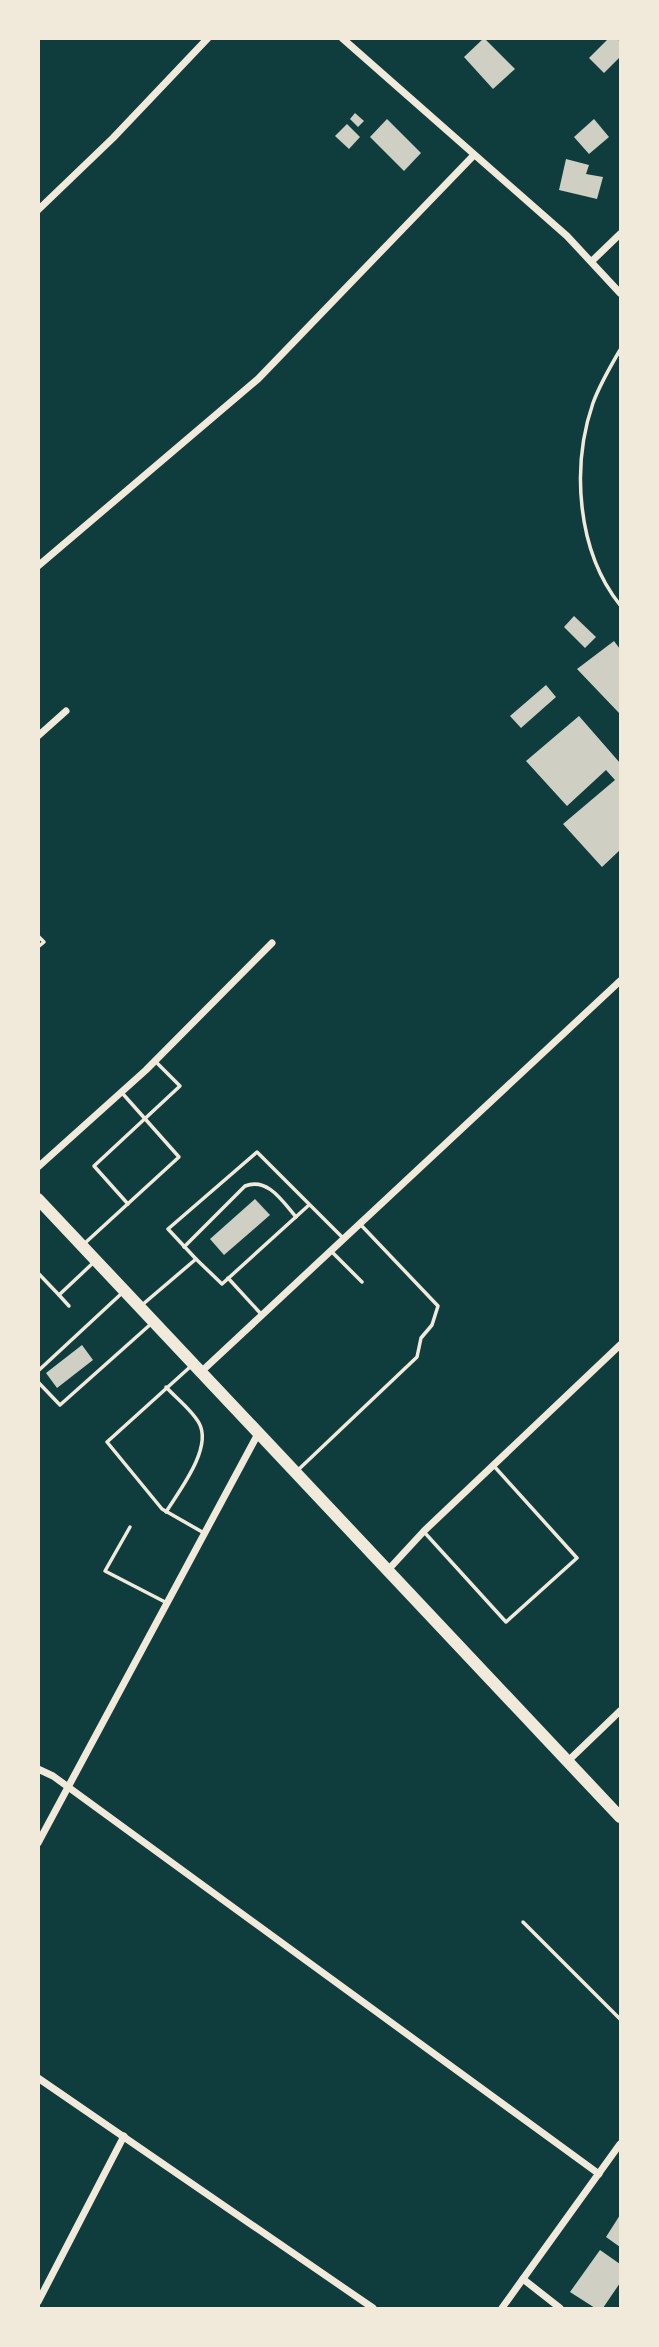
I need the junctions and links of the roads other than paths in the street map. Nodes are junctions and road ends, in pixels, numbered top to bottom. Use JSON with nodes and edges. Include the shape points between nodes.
{"nodes":[{"id":1,"x":208,"y":38,"type":"edge"},
{"id":2,"x":342,"y":38,"type":"edge"},
{"id":3,"x":474,"y":155,"type":"junction"},
{"id":4,"x":38,"y":210,"type":"edge"},
{"id":5,"x":621,"y":234,"type":"edge"},
{"id":6,"x":592,"y":261,"type":"junction"},
{"id":7,"x":621,"y":293,"type":"edge"},
{"id":8,"x":621,"y":351,"type":"edge"},
{"id":9,"x":38,"y":566,"type":"edge"},
{"id":10,"x":620,"y":602,"type":"edge"},
{"id":11,"x":66,"y":711,"type":"dead end"},
{"id":12,"x":38,"y":736,"type":"edge"},
{"id":13,"x":38,"y":936,"type":"edge"},
{"id":14,"x":272,"y":943,"type":"dead end"},
{"id":15,"x":38,"y":947,"type":"edge"},
{"id":16,"x":621,"y":981,"type":"edge"},
{"id":17,"x":155,"y":1061,"type":"junction"},
{"id":18,"x":121,"y":1092,"type":"junction"},
{"id":19,"x":145,"y":1118,"type":"junction"},
{"id":20,"x":38,"y":1167,"type":"edge"},
{"id":21,"x":40,"y":1204,"type":"edge"},
{"id":22,"x":128,"y":1204,"type":"junction"},
{"id":23,"x":309,"y":1205,"type":"junction"},
{"id":24,"x":296,"y":1217,"type":"junction"},
{"id":25,"x":360,"y":1224,"type":"junction"},
{"id":26,"x":344,"y":1239,"type":"junction"},
{"id":27,"x":83,"y":1245,"type":"junction"},
{"id":28,"x":184,"y":1247,"type":"junction"},
{"id":29,"x":331,"y":1251,"type":"junction"},
{"id":30,"x":196,"y":1259,"type":"junction"},
{"id":31,"x":97,"y":1260,"type":"junction"},
{"id":32,"x":38,"y":1273,"type":"edge"},
{"id":33,"x":228,"y":1278,"type":"junction"},
{"id":34,"x":362,"y":1282,"type":"dead end"},
{"id":35,"x":126,"y":1291,"type":"junction"},
{"id":36,"x":59,"y":1295,"type":"junction"},
{"id":37,"x":69,"y":1306,"type":"dead end"},
{"id":38,"x":140,"y":1306,"type":"junction"},
{"id":39,"x":262,"y":1315,"type":"junction"},
{"id":40,"x":154,"y":1321,"type":"junction"},
{"id":41,"x":621,"y":1345,"type":"edge"},
{"id":42,"x":198,"y":1367,"type":"junction"},
{"id":43,"x":38,"y":1371,"type":"edge"},
{"id":44,"x":38,"y":1382,"type":"edge"},
{"id":45,"x":166,"y":1387,"type":"junction"},
{"id":46,"x":259,"y":1432,"type":"junction"},
{"id":47,"x":494,"y":1465,"type":"junction"},
{"id":48,"x":296,"y":1471,"type":"junction"},
{"id":49,"x":166,"y":1512,"type":"junction"},
{"id":50,"x":131,"y":1527,"type":"dead end"},
{"id":51,"x":424,"y":1531,"type":"junction"},
{"id":52,"x":206,"y":1534,"type":"junction"},
{"id":53,"x":388,"y":1570,"type":"junction"},
{"id":54,"x":169,"y":1604,"type":"junction"},
{"id":55,"x":621,"y":1711,"type":"edge"},
{"id":56,"x":568,"y":1761,"type":"junction"},
{"id":57,"x":38,"y":1769,"type":"edge"},
{"id":58,"x":68,"y":1788,"type":"junction"},
{"id":59,"x":621,"y":1817,"type":"edge"},
{"id":60,"x":38,"y":1843,"type":"edge"},
{"id":61,"x":523,"y":1922,"type":"dead end"},
{"id":62,"x":621,"y":2018,"type":"edge"},
{"id":63,"x":38,"y":2078,"type":"edge"},
{"id":64,"x":124,"y":2136,"type":"junction"},
{"id":65,"x":621,"y":2144,"type":"edge"},
{"id":66,"x":598,"y":2174,"type":"junction"},
{"id":67,"x":523,"y":2279,"type":"junction"},
{"id":68,"x":38,"y":2302,"type":"edge"},
{"id":69,"x":373,"y":2308,"type":"edge"},
{"id":70,"x":502,"y":2308,"type":"edge"},
{"id":71,"x":560,"y":2308,"type":"edge"}],
"edges":[{"from":1,"to":4,"type":"street"},
{"from":2,"to":3,"type":"street"},
{"from":3,"to":6,"type":"street"},
{"from":3,"to":9,"type":"street","via":[[258,379]]},
{"from":5,"to":6,"type":"street"},
{"from":6,"to":7,"type":"street"},
{"from":8,"to":10,"type":"lane","via":[[593,405],[581,465],[581,494],[593,554]]},
{"from":11,"to":12,"type":"street"},
{"from":13,"to":15,"type":"lane","via":[[44,942]]},
{"from":14,"to":17,"type":"street"},
{"from":16,"to":25,"type":"street"},
{"from":17,"to":18,"type":"street"},
{"from":17,"to":19,"type":"lane","via":[[180,1086]]},
{"from":18,"to":19,"type":"lane"},
{"from":18,"to":20,"type":"street"},
{"from":19,"to":22,"type":"lane","via":[[94,1166]]},
{"from":19,"to":22,"type":"lane","via":[[179,1157]]},
{"from":21,"to":27,"type":"main road"},
{"from":22,"to":27,"type":"lane"},
{"from":23,"to":24,"type":"lane"},
{"from":23,"to":26,"type":"lane"},
{"from":23,"to":28,"type":"lane","via":[[257,1152],[168,1229]]},
{"from":24,"to":28,"type":"lane","via":[[271,1189],[250,1184]]},
{"from":24,"to":33,"type":"lane"},
{"from":25,"to":26,"type":"street"},
{"from":25,"to":48,"type":"lane","via":[[438,1306],[432,1325],[421,1338],[417,1357]]},
{"from":26,"to":29,"type":"street"},
{"from":27,"to":31,"type":"main road"},
{"from":28,"to":30,"type":"lane"},
{"from":29,"to":34,"type":"lane"},
{"from":29,"to":39,"type":"street"},
{"from":30,"to":33,"type":"lane","via":[[222,1284]]},
{"from":30,"to":38,"type":"lane"},
{"from":31,"to":35,"type":"main road"},
{"from":31,"to":36,"type":"lane"},
{"from":32,"to":36,"type":"lane"},
{"from":33,"to":39,"type":"lane"},
{"from":35,"to":38,"type":"main road"},
{"from":35,"to":43,"type":"lane"},
{"from":36,"to":37,"type":"lane"},
{"from":38,"to":40,"type":"main road"},
{"from":39,"to":42,"type":"street"},
{"from":40,"to":42,"type":"main road"},
{"from":40,"to":44,"type":"lane","via":[[60,1405]]},
{"from":41,"to":47,"type":"street"},
{"from":42,"to":45,"type":"lane"},
{"from":42,"to":46,"type":"main road"},
{"from":45,"to":49,"type":"lane","via":[[200,1424],[203,1438],[202,1451]]},
{"from":45,"to":49,"type":"lane","via":[[107,1442]]},
{"from":46,"to":48,"type":"main road"},
{"from":46,"to":52,"type":"street"},
{"from":47,"to":51,"type":"street"},
{"from":47,"to":51,"type":"lane","via":[[578,1558],[506,1622]]},
{"from":48,"to":53,"type":"main road"},
{"from":49,"to":52,"type":"lane"},
{"from":50,"to":54,"type":"lane","via":[[106,1571]]},
{"from":51,"to":53,"type":"street"},
{"from":52,"to":54,"type":"street"},
{"from":53,"to":56,"type":"main road"},
{"from":54,"to":58,"type":"street"},
{"from":55,"to":56,"type":"street"},
{"from":56,"to":59,"type":"main road"},
{"from":57,"to":58,"type":"street"},
{"from":58,"to":60,"type":"street"},
{"from":58,"to":66,"type":"street"},
{"from":61,"to":62,"type":"lane"},
{"from":63,"to":64,"type":"street"},
{"from":64,"to":68,"type":"street"},
{"from":64,"to":69,"type":"street"},
{"from":65,"to":66,"type":"street"},
{"from":66,"to":67,"type":"street"},
{"from":67,"to":70,"type":"street"},
{"from":67,"to":71,"type":"street"}]}
